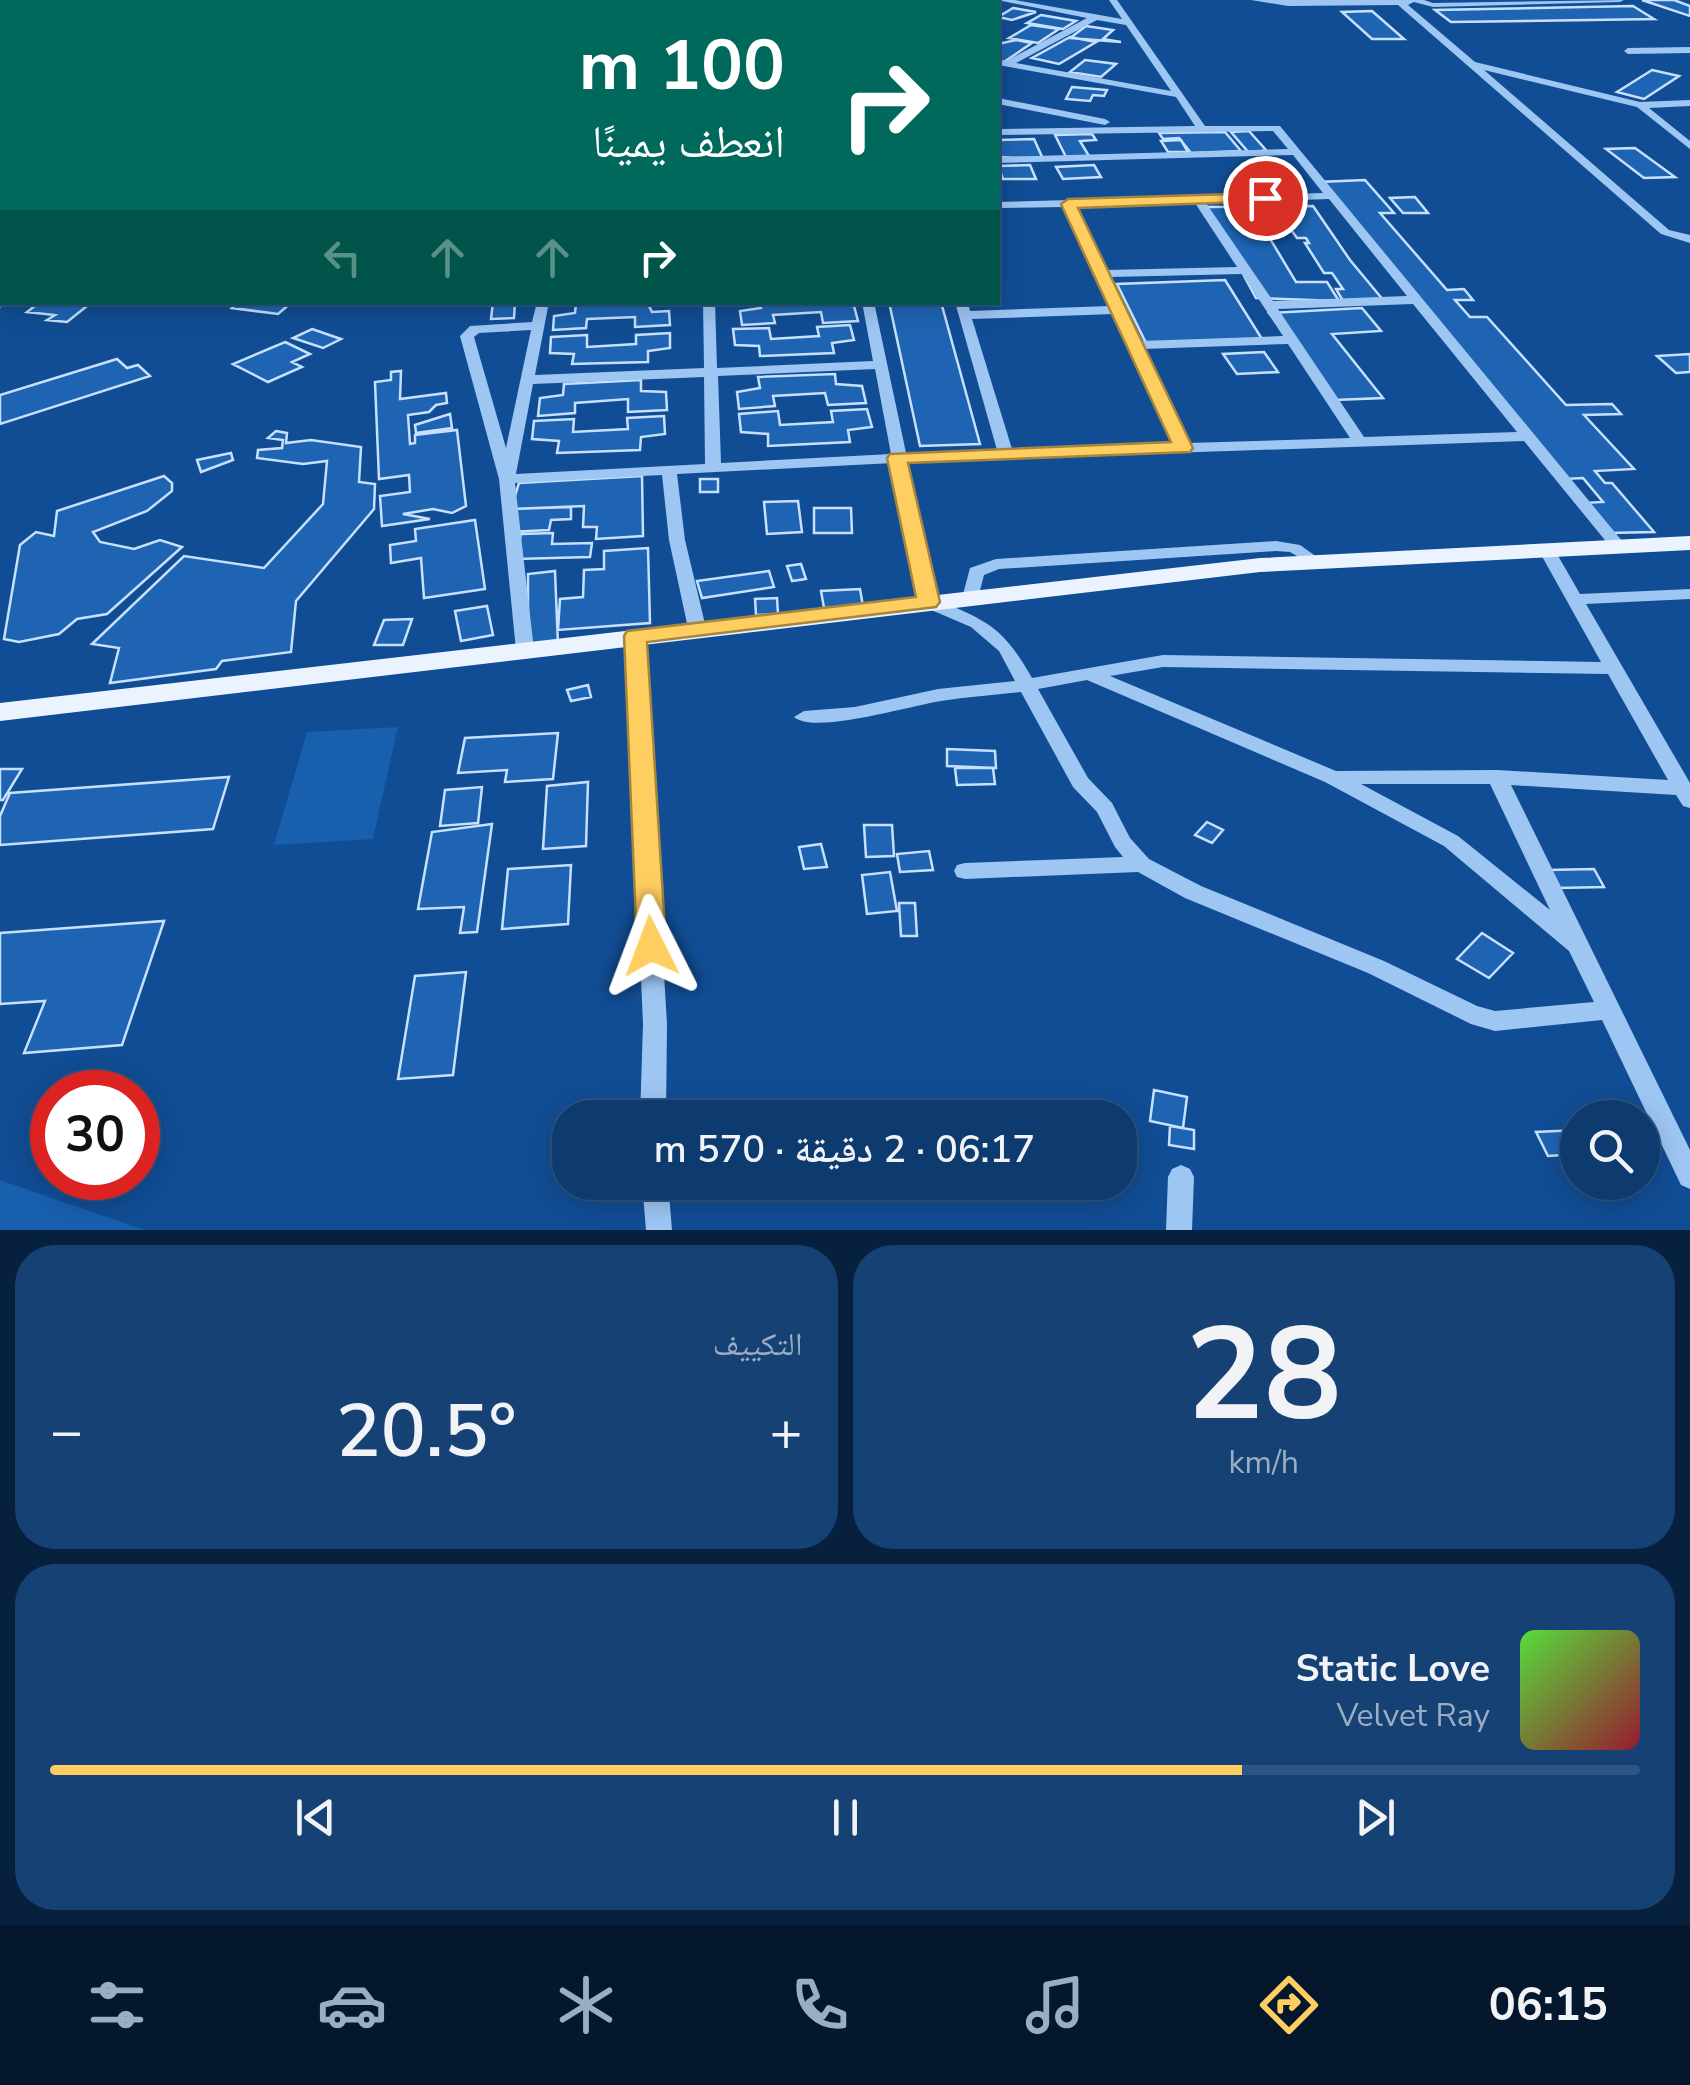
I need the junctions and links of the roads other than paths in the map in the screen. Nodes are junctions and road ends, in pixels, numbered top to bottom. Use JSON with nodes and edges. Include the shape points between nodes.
{"nodes":[{"id":1,"x":1001,"y":0,"type":"edge"},
{"id":2,"x":1112,"y":0,"type":"edge"},
{"id":3,"x":1255,"y":0,"type":"edge"},
{"id":4,"x":1620,"y":0,"type":"edge"},
{"id":5,"x":1415,"y":1,"type":"edge"},
{"id":6,"x":1014,"y":2,"type":"junction"},
{"id":7,"x":1400,"y":2,"type":"edge"},
{"id":8,"x":1000,"y":10,"type":"edge"},
{"id":9,"x":1096,"y":17,"type":"junction"},
{"id":10,"x":1128,"y":23,"type":"junction"},
{"id":11,"x":1690,"y":50,"type":"edge"},
{"id":12,"x":1628,"y":51,"type":"dead end"},
{"id":13,"x":1002,"y":63,"type":"edge"},
{"id":14,"x":1471,"y":64,"type":"junction"},
{"id":15,"x":1178,"y":96,"type":"junction"},
{"id":16,"x":1000,"y":101,"type":"edge"},
{"id":17,"x":1690,"y":103,"type":"edge"},
{"id":18,"x":1640,"y":105,"type":"junction"},
{"id":19,"x":1200,"y":128,"type":"junction"},
{"id":20,"x":1138,"y":129,"type":"junction"},
{"id":21,"x":1000,"y":132,"type":"edge"},
{"id":22,"x":1690,"y":146,"type":"edge"},
{"id":23,"x":1294,"y":152,"type":"junction"},
{"id":24,"x":1000,"y":160,"type":"edge"},
{"id":25,"x":1330,"y":196,"type":"junction"},
{"id":26,"x":1199,"y":200,"type":"junction"},
{"id":27,"x":1068,"y":204,"type":"junction"},
{"id":28,"x":1000,"y":206,"type":"edge"},
{"id":29,"x":1690,"y":239,"type":"edge"},
{"id":30,"x":1246,"y":270,"type":"junction"},
{"id":31,"x":1102,"y":274,"type":"junction"},
{"id":32,"x":1416,"y":300,"type":"junction"},
{"id":33,"x":1269,"y":304,"type":"junction"},
{"id":34,"x":543,"y":305,"type":"edge"},
{"id":35,"x":709,"y":305,"type":"edge"},
{"id":36,"x":869,"y":305,"type":"edge"},
{"id":37,"x":963,"y":309,"type":"edge"},
{"id":38,"x":1118,"y":310,"type":"junction"},
{"id":39,"x":538,"y":326,"type":"junction"},
{"id":40,"x":1293,"y":340,"type":"junction"},
{"id":41,"x":1135,"y":345,"type":"junction"},
{"id":42,"x":880,"y":364,"type":"junction"},
{"id":43,"x":711,"y":372,"type":"junction"},
{"id":44,"x":526,"y":380,"type":"junction"},
{"id":45,"x":1528,"y":436,"type":"junction"},
{"id":46,"x":1360,"y":442,"type":"junction"},
{"id":47,"x":1184,"y":448,"type":"junction"},
{"id":48,"x":1006,"y":454,"type":"junction"},
{"id":49,"x":897,"y":458,"type":"junction"},
{"id":50,"x":713,"y":467,"type":"junction"},
{"id":51,"x":669,"y":469,"type":"junction"},
{"id":52,"x":506,"y":479,"type":"junction"},
{"id":53,"x":1690,"y":544,"type":"edge"},
{"id":54,"x":1619,"y":547,"type":"junction"},
{"id":55,"x":1546,"y":551,"type":"junction"},
{"id":56,"x":1690,"y":594,"type":"edge"},
{"id":57,"x":1574,"y":600,"type":"junction"},
{"id":58,"x":928,"y":602,"type":"junction"},
{"id":59,"x":697,"y":628,"type":"junction"},
{"id":60,"x":636,"y":636,"type":"junction"},
{"id":61,"x":525,"y":650,"type":"junction"},
{"id":62,"x":1614,"y":668,"type":"junction"},
{"id":63,"x":1090,"y":675,"type":"junction"},
{"id":64,"x":1028,"y":686,"type":"junction"},
{"id":65,"x":0,"y":712,"type":"edge"},
{"id":66,"x":804,"y":716,"type":"dead end"},
{"id":67,"x":1497,"y":777,"type":"junction"},
{"id":68,"x":1332,"y":778,"type":"junction"},
{"id":69,"x":1686,"y":794,"type":"edge"},
{"id":70,"x":1141,"y":864,"type":"junction"},
{"id":71,"x":964,"y":871,"type":"dead end"},
{"id":72,"x":1578,"y":945,"type":"junction"},
{"id":73,"x":1610,"y":1010,"type":"junction"},
{"id":74,"x":653,"y":1100,"type":"edge"},
{"id":75,"x":1181,"y":1177,"type":"dead end"},
{"id":76,"x":1690,"y":1177,"type":"edge"},
{"id":77,"x":657,"y":1200,"type":"edge"},
{"id":78,"x":659,"y":1230,"type":"edge"},
{"id":79,"x":1179,"y":1230,"type":"edge"}],
"edges":[{"from":1,"to":6,"type":"street"},
{"from":2,"to":10,"type":"street"},
{"from":3,"to":7,"type":"street"},
{"from":4,"to":5,"type":"street"},
{"from":5,"to":7,"type":"street"},
{"from":6,"to":8,"type":"street"},
{"from":6,"to":9,"type":"street"},
{"from":7,"to":14,"type":"street"},
{"from":9,"to":10,"type":"street"},
{"from":9,"to":13,"type":"street"},
{"from":10,"to":15,"type":"street"},
{"from":11,"to":12,"type":"street"},
{"from":13,"to":15,"type":"street"},
{"from":14,"to":18,"type":"street"},
{"from":14,"to":29,"type":"street","via":[[1665,232]]},
{"from":15,"to":19,"type":"street"},
{"from":16,"to":20,"type":"street"},
{"from":17,"to":18,"type":"street"},
{"from":18,"to":22,"type":"street"},
{"from":19,"to":20,"type":"street"},
{"from":19,"to":23,"type":"street","via":[[1272,126]]},
{"from":20,"to":21,"type":"street"},
{"from":23,"to":24,"type":"street"},
{"from":23,"to":25,"type":"street"},
{"from":25,"to":26,"type":"street"},
{"from":25,"to":32,"type":"street"},
{"from":26,"to":27,"type":"street"},
{"from":26,"to":30,"type":"street"},
{"from":27,"to":28,"type":"street"},
{"from":27,"to":31,"type":"street"},
{"from":30,"to":31,"type":"street"},
{"from":30,"to":33,"type":"street"},
{"from":31,"to":38,"type":"street"},
{"from":32,"to":33,"type":"street"},
{"from":32,"to":45,"type":"street"},
{"from":33,"to":40,"type":"street"},
{"from":34,"to":39,"type":"street"},
{"from":35,"to":43,"type":"street"},
{"from":36,"to":42,"type":"street"},
{"from":37,"to":38,"type":"street"},
{"from":37,"to":48,"type":"street"},
{"from":38,"to":41,"type":"street"},
{"from":39,"to":44,"type":"street"},
{"from":39,"to":52,"type":"street","via":[[475,329],[468,336]]},
{"from":40,"to":41,"type":"street"},
{"from":40,"to":46,"type":"street"},
{"from":41,"to":47,"type":"street"},
{"from":42,"to":43,"type":"street"},
{"from":42,"to":49,"type":"street"},
{"from":43,"to":44,"type":"street"},
{"from":43,"to":50,"type":"street"},
{"from":44,"to":52,"type":"street"},
{"from":45,"to":46,"type":"street"},
{"from":45,"to":54,"type":"street"},
{"from":46,"to":47,"type":"street"},
{"from":47,"to":48,"type":"street"},
{"from":48,"to":49,"type":"street"},
{"from":49,"to":50,"type":"street"},
{"from":49,"to":58,"type":"street"},
{"from":50,"to":51,"type":"street"},
{"from":51,"to":52,"type":"street"},
{"from":51,"to":59,"type":"street","via":[[676,540]]},
{"from":52,"to":61,"type":"street"},
{"from":53,"to":54,"type":"main road"},
{"from":54,"to":55,"type":"main road"},
{"from":55,"to":57,"type":"street"},
{"from":55,"to":58,"type":"main road","via":[[1316,562]]},
{"from":56,"to":57,"type":"street"},
{"from":57,"to":62,"type":"street"},
{"from":58,"to":59,"type":"main road"},
{"from":58,"to":64,"type":"street","via":[[994,635]]},
{"from":59,"to":60,"type":"main road"},
{"from":60,"to":61,"type":"main road"},
{"from":60,"to":74,"type":"street"},
{"from":61,"to":65,"type":"main road"},
{"from":62,"to":63,"type":"street","via":[[1164,661]]},
{"from":62,"to":69,"type":"street"},
{"from":63,"to":64,"type":"street"},
{"from":63,"to":68,"type":"street"},
{"from":64,"to":66,"type":"street"},
{"from":64,"to":70,"type":"street","via":[[1080,782],[1106,808]]},
{"from":67,"to":68,"type":"street"},
{"from":67,"to":69,"type":"street"},
{"from":67,"to":72,"type":"street"},
{"from":68,"to":72,"type":"street","via":[[1450,840]]},
{"from":70,"to":71,"type":"street"},
{"from":70,"to":73,"type":"street","via":[[1495,1022]]},
{"from":72,"to":73,"type":"street"},
{"from":73,"to":76,"type":"street"},
{"from":75,"to":79,"type":"street"},
{"from":77,"to":78,"type":"street"}]}
